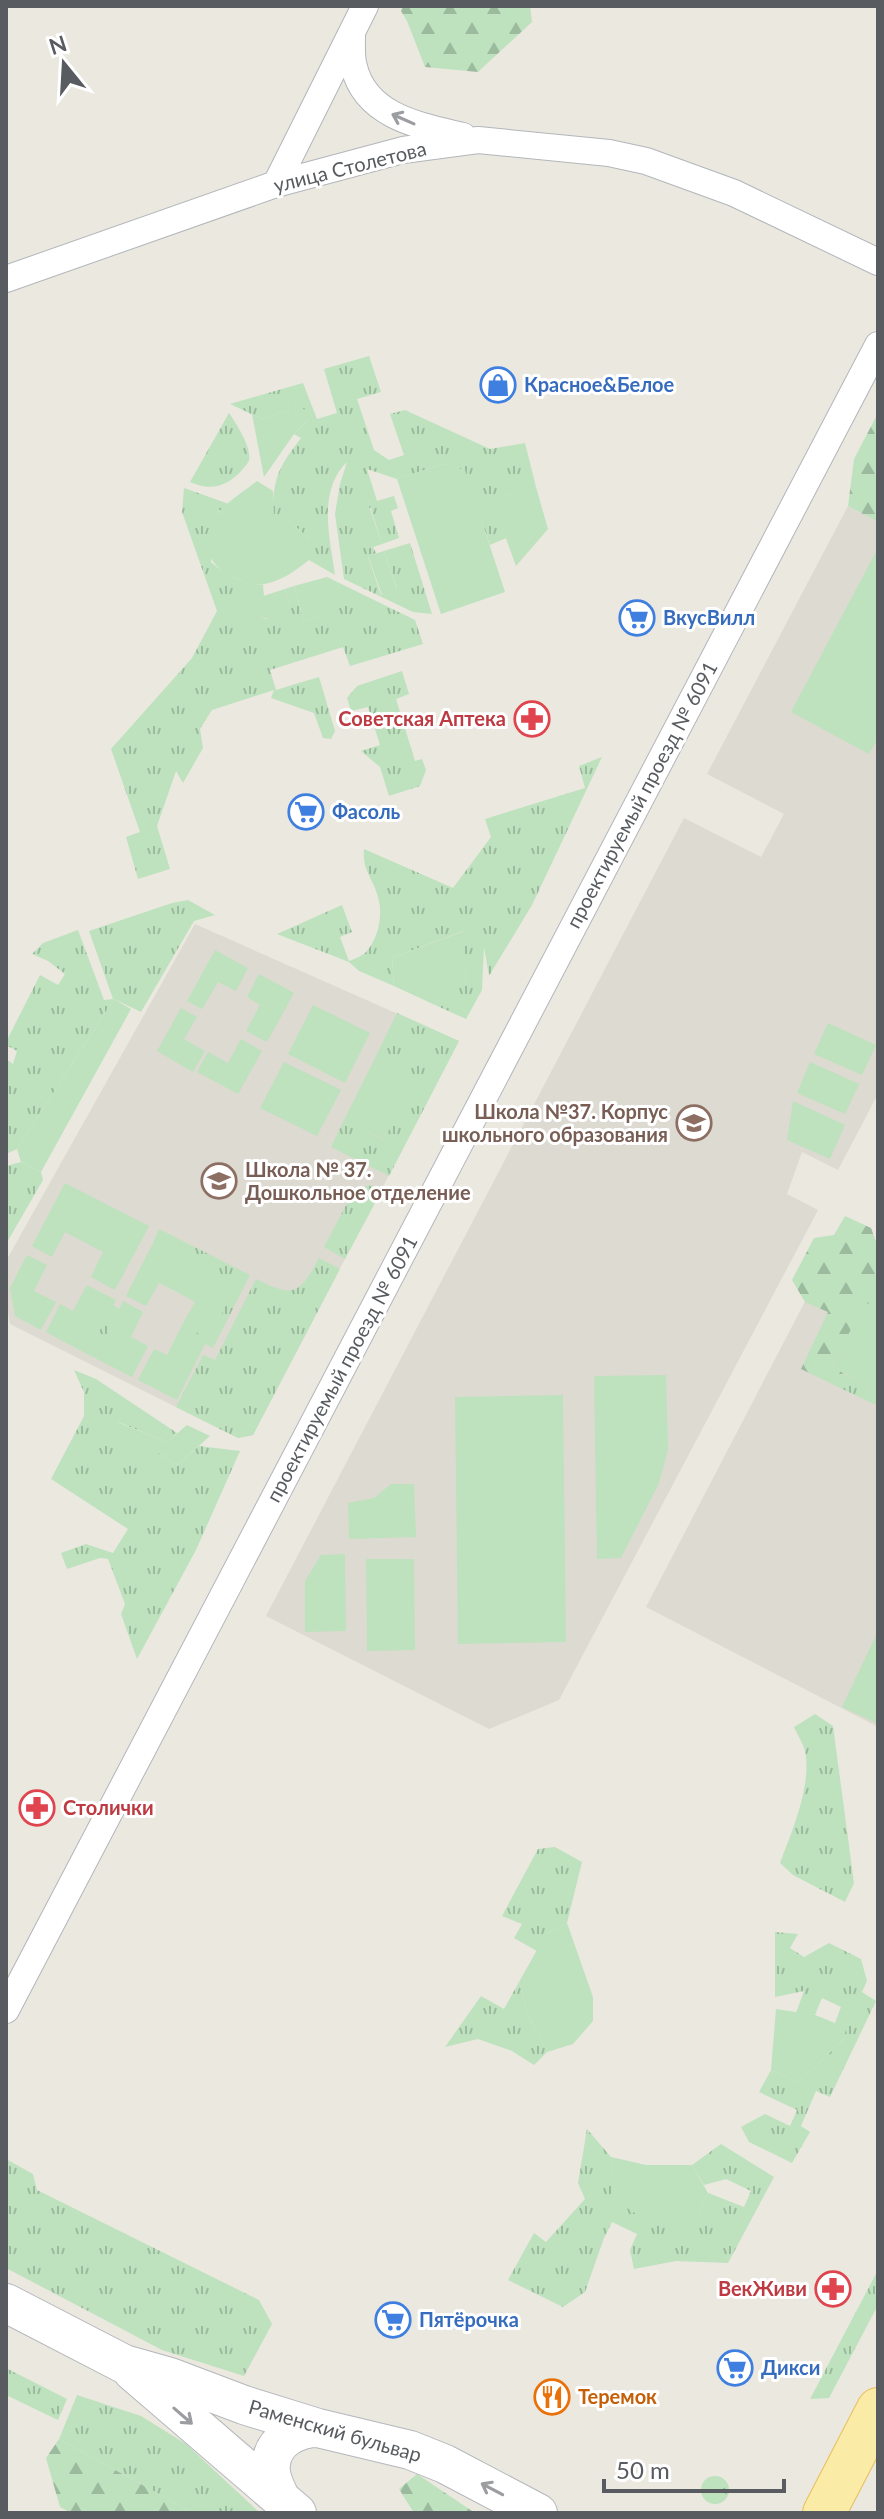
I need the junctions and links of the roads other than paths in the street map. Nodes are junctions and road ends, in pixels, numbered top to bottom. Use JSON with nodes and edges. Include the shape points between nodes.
{"nodes":[{"id":1,"x":365,"y":6,"type":"edge"},
{"id":2,"x":352,"y":34,"type":"junction"},
{"id":3,"x":478,"y":140,"type":"junction"},
{"id":4,"x":276,"y":184,"type":"junction"},
{"id":5,"x":878,"y":262,"type":"edge"},
{"id":6,"x":6,"y":279,"type":"edge"},
{"id":7,"x":878,"y":345,"type":"edge"},
{"id":8,"x":6,"y":2010,"type":"edge"},
{"id":9,"x":6,"y":2303,"type":"edge"},
{"id":10,"x":124,"y":2364,"type":"junction"},
{"id":11,"x":878,"y":2409,"type":"edge"},
{"id":12,"x":318,"y":2428,"type":"junction"},
{"id":13,"x":851,"y":2461,"type":"junction"},
{"id":14,"x":290,"y":2507,"type":"edge"},
{"id":15,"x":538,"y":2513,"type":"edge"},
{"id":16,"x":824,"y":2513,"type":"edge"},
{"id":17,"x":841,"y":2513,"type":"edge"}],
"edges":[{"from":1,"to":2,"type":"street"},
{"from":3,"to":2,"type":"street","one_way":true,"via":[[405,122],[373,101],[353,66]]},
{"from":2,"to":4,"type":"street"},
{"from":3,"to":4,"type":"street","name":"улица Столетова","via":[[403,150]]},
{"from":3,"to":5,"type":"street","name":"улица Столетова","via":[[646,161],[734,193]]},
{"from":4,"to":6,"type":"street","name":"улица Столетова"},
{"from":7,"to":8,"type":"street","name":"проектируемый проезд № 6091"},
{"from":9,"to":10,"type":"street","name":"Раменский бульвар"},
{"from":10,"to":12,"type":"street","name":"Раменский бульвар"},
{"from":10,"to":14,"type":"street","name":"Раменский бульвар","one_way":true},
{"from":11,"to":13,"type":"main road"},
{"from":12,"to":14,"type":"street","via":[[290,2434],[270,2462],[272,2482]]},
{"from":15,"to":12,"type":"street","name":"Раменский бульвар","one_way":true,"via":[[410,2450]]},
{"from":13,"to":16,"type":"main road"},
{"from":13,"to":17,"type":"street"}]}
